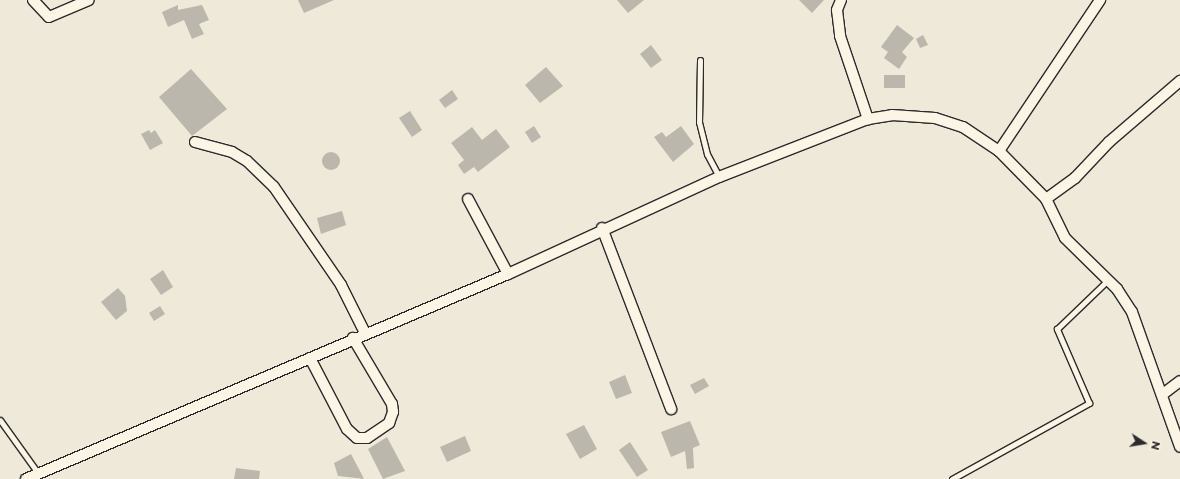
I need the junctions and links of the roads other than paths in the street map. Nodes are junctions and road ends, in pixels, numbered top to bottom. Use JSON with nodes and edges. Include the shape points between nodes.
{"nodes":[{"id":1,"x":33,"y":0,"type":"edge"},
{"id":2,"x":89,"y":0,"type":"edge"},
{"id":3,"x":841,"y":0,"type":"edge"},
{"id":4,"x":1100,"y":0,"type":"edge"},
{"id":5,"x":700,"y":60,"type":"dead end"},
{"id":6,"x":1180,"y":81,"type":"edge"},
{"id":7,"x":868,"y":119,"type":"junction"},
{"id":8,"x":195,"y":142,"type":"dead end"},
{"id":9,"x":999,"y":151,"type":"junction"},
{"id":10,"x":719,"y":177,"type":"junction"},
{"id":11,"x":468,"y":199,"type":"dead end"},
{"id":12,"x":1046,"y":199,"type":"junction"},
{"id":13,"x":602,"y":228,"type":"junction"},
{"id":14,"x":508,"y":274,"type":"junction"},
{"id":15,"x":1108,"y":280,"type":"junction"},
{"id":16,"x":365,"y":333,"type":"junction"},
{"id":17,"x":353,"y":338,"type":"junction"},
{"id":18,"x":310,"y":358,"type":"junction"},
{"id":19,"x":1180,"y":381,"type":"edge"},
{"id":20,"x":1163,"y":394,"type":"junction"},
{"id":21,"x":671,"y":409,"type":"dead end"},
{"id":22,"x":0,"y":420,"type":"edge"},
{"id":23,"x":1180,"y":447,"type":"edge"},
{"id":24,"x":40,"y":476,"type":"edge"},
{"id":25,"x":26,"y":479,"type":"edge"},
{"id":26,"x":952,"y":479,"type":"edge"}],
"edges":[{"from":1,"to":2,"type":"street","via":[[49,17]]},
{"from":3,"to":7,"type":"street","via":[[838,10],[840,36]]},
{"from":4,"to":9,"type":"street"},
{"from":5,"to":10,"type":"lane","via":[[699,122],[708,154]]},
{"from":6,"to":12,"type":"street","via":[[1109,142],[1075,178]]},
{"from":7,"to":9,"type":"street","via":[[892,115],[935,118],[963,127]]},
{"from":7,"to":10,"type":"street"},
{"from":8,"to":16,"type":"street","via":[[232,152],[247,161],[274,187],[341,285]]},
{"from":9,"to":12,"type":"street"},
{"from":10,"to":13,"type":"street"},
{"from":11,"to":14,"type":"street"},
{"from":12,"to":15,"type":"street","via":[[1065,238]]},
{"from":13,"to":14,"type":"street"},
{"from":13,"to":21,"type":"street"},
{"from":14,"to":16,"type":"street"},
{"from":15,"to":20,"type":"street","via":[[1132,312]]},
{"from":15,"to":26,"type":"lane","via":[[1057,329],[1089,403]]},
{"from":16,"to":17,"type":"street"},
{"from":17,"to":18,"type":"street"},
{"from":17,"to":18,"type":"street","via":[[392,404],[390,423],[367,438],[357,438],[347,430]]},
{"from":18,"to":24,"type":"street"},
{"from":19,"to":20,"type":"street"},
{"from":20,"to":23,"type":"street"},
{"from":22,"to":24,"type":"lane"},
{"from":24,"to":25,"type":"street"}]}
